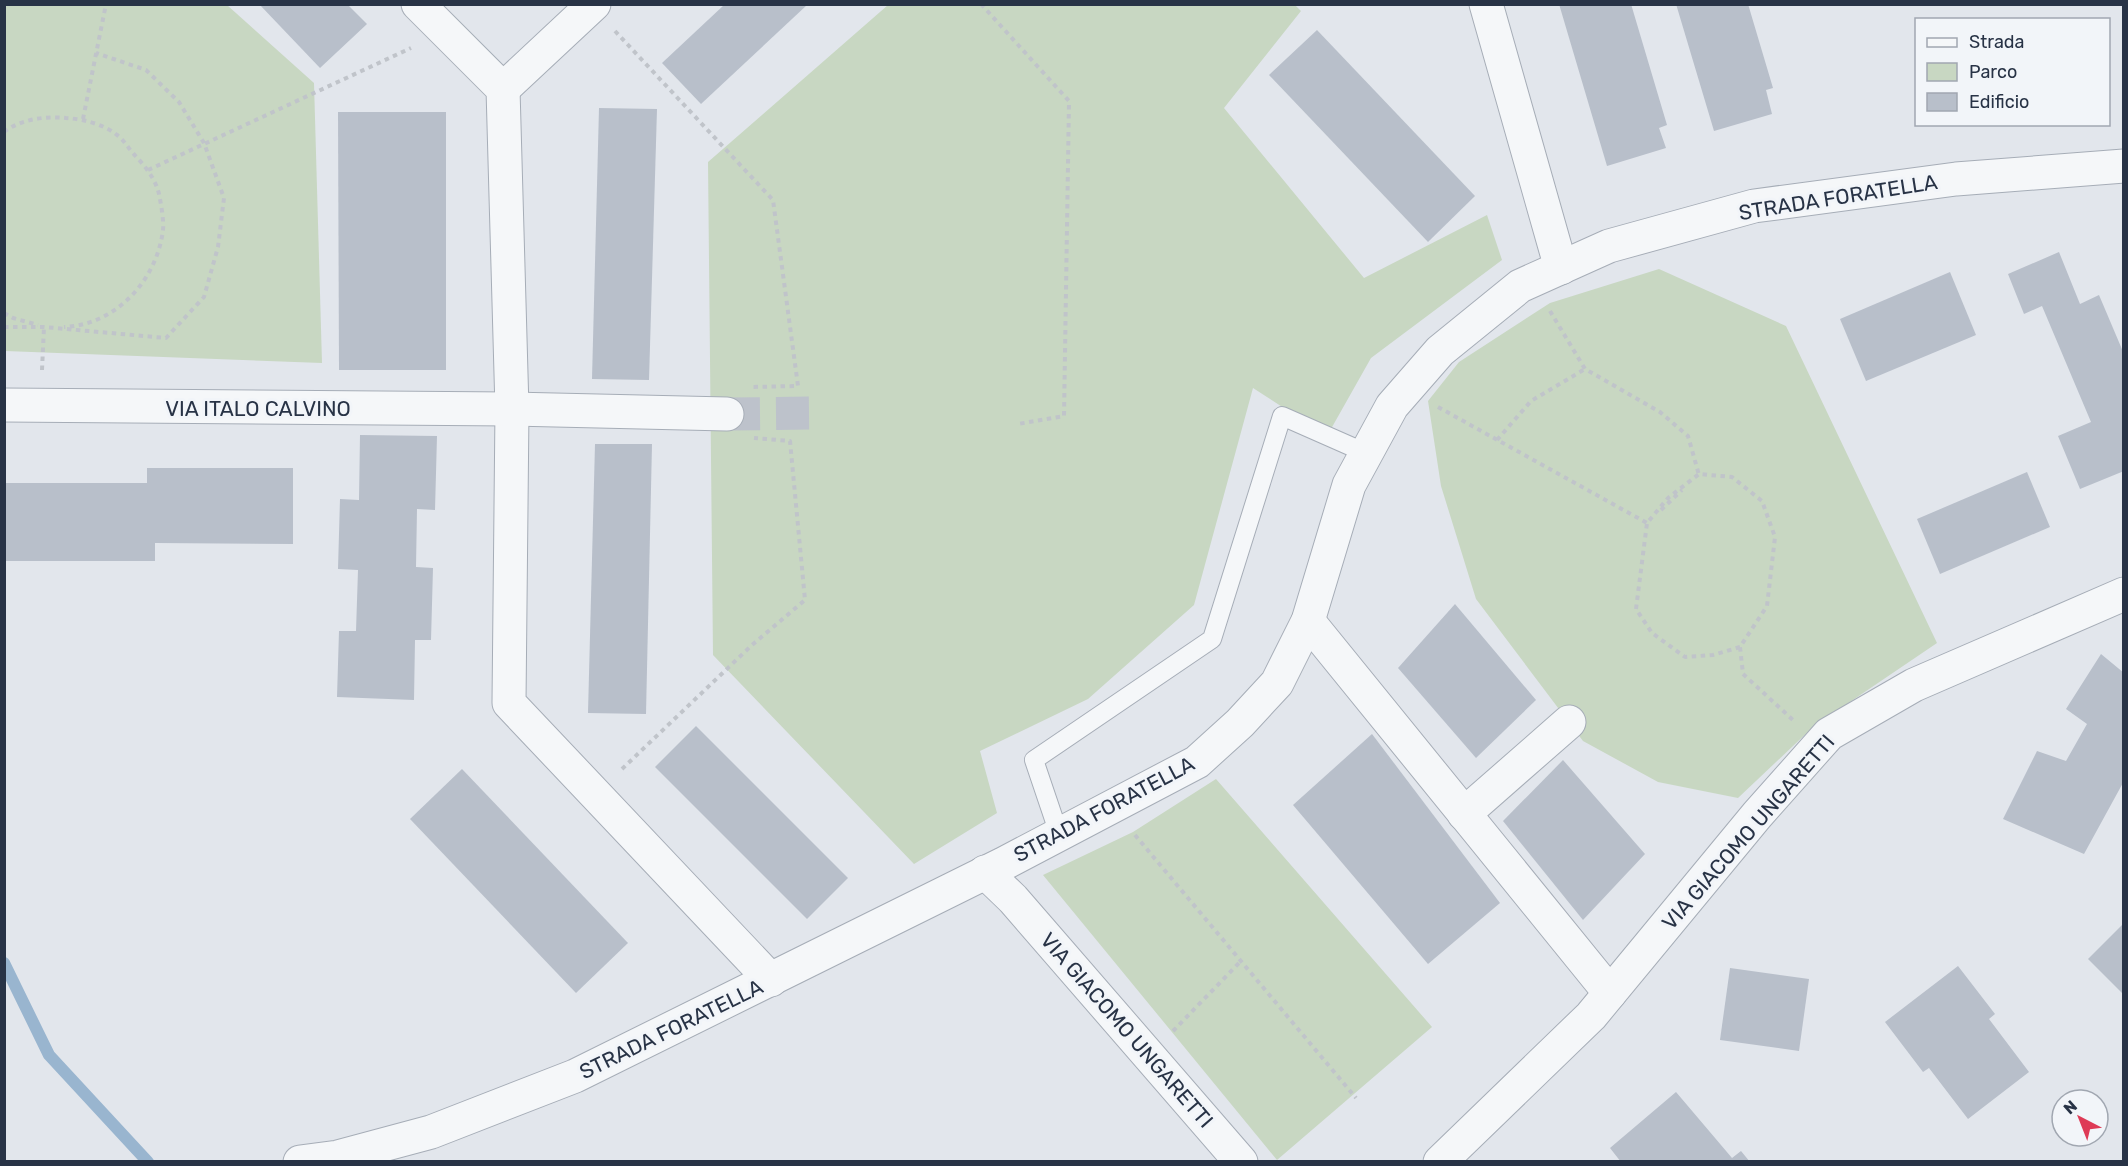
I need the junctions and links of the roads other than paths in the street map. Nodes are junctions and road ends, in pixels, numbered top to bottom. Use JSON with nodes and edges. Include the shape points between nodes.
{"nodes":[{"id":1,"x":418,"y":4,"type":"edge"},
{"id":2,"x":1486,"y":4,"type":"edge"},
{"id":3,"x":593,"y":5,"type":"edge"},
{"id":4,"x":503,"y":89,"type":"junction"},
{"id":5,"x":2124,"y":166,"type":"edge"},
{"id":6,"x":1547,"y":274,"type":"junction"},
{"id":7,"x":4,"y":405,"type":"edge"},
{"id":8,"x":512,"y":409,"type":"junction"},
{"id":9,"x":727,"y":414,"type":"tunnel mouth"},
{"id":10,"x":1366,"y":453,"type":"junction"},
{"id":11,"x":2124,"y":594,"type":"edge"},
{"id":12,"x":1308,"y":621,"type":"junction"},
{"id":13,"x":1569,"y":722,"type":"dead end"},
{"id":14,"x":1464,"y":814,"type":"junction"},
{"id":15,"x":1059,"y":834,"type":"junction"},
{"id":16,"x":985,"y":872,"type":"junction"},
{"id":17,"x":771,"y":980,"type":"junction"},
{"id":18,"x":1610,"y":993,"type":"junction"},
{"id":19,"x":300,"y":1161,"type":"edge"},
{"id":20,"x":1241,"y":1161,"type":"edge"},
{"id":21,"x":1440,"y":1161,"type":"edge"}],
"edges":[{"from":1,"to":4,"type":"street"},
{"from":2,"to":6,"type":"street"},
{"from":3,"to":4,"type":"street"},
{"from":4,"to":8,"type":"street"},
{"from":5,"to":6,"type":"street","name":"STRADA FORATELLA","via":[[1956,179],[1754,206],[1609,246]]},
{"from":6,"to":10,"type":"street","name":"STRADA FORATELLA","via":[[1520,286],[1440,351],[1392,406]]},
{"from":7,"to":8,"type":"street","name":"VIA ITALO CALVINO"},
{"from":8,"to":9,"type":"street","name":"VIA ITALO CALVINO"},
{"from":8,"to":17,"type":"street","via":[[509,703]]},
{"from":10,"to":12,"type":"street","name":"STRADA FORATELLA","via":[[1349,485]]},
{"from":10,"to":15,"type":"lane","via":[[1282,416],[1212,639],[1034,760]]},
{"from":11,"to":18,"type":"street","name":"VIA GIACOMO UNGARETTI","via":[[1914,685],[1829,735],[1757,815]]},
{"from":12,"to":14,"type":"street"},
{"from":12,"to":15,"type":"street","name":"STRADA FORATELLA","via":[[1277,683],[1197,762]]},
{"from":13,"to":14,"type":"street"},
{"from":14,"to":18,"type":"street"},
{"from":15,"to":16,"type":"street","name":"STRADA FORATELLA"},
{"from":16,"to":17,"type":"street","name":"STRADA FORATELLA"},
{"from":16,"to":20,"type":"street","name":"VIA GIACOMO UNGARETTI","via":[[1013,899]]},
{"from":17,"to":19,"type":"street","name":"STRADA FORATELLA","via":[[575,1076],[442,1128],[338,1157]]},
{"from":18,"to":21,"type":"street","name":"VIA GIACOMO UNGARETTI","via":[[1591,1016]]}]}
